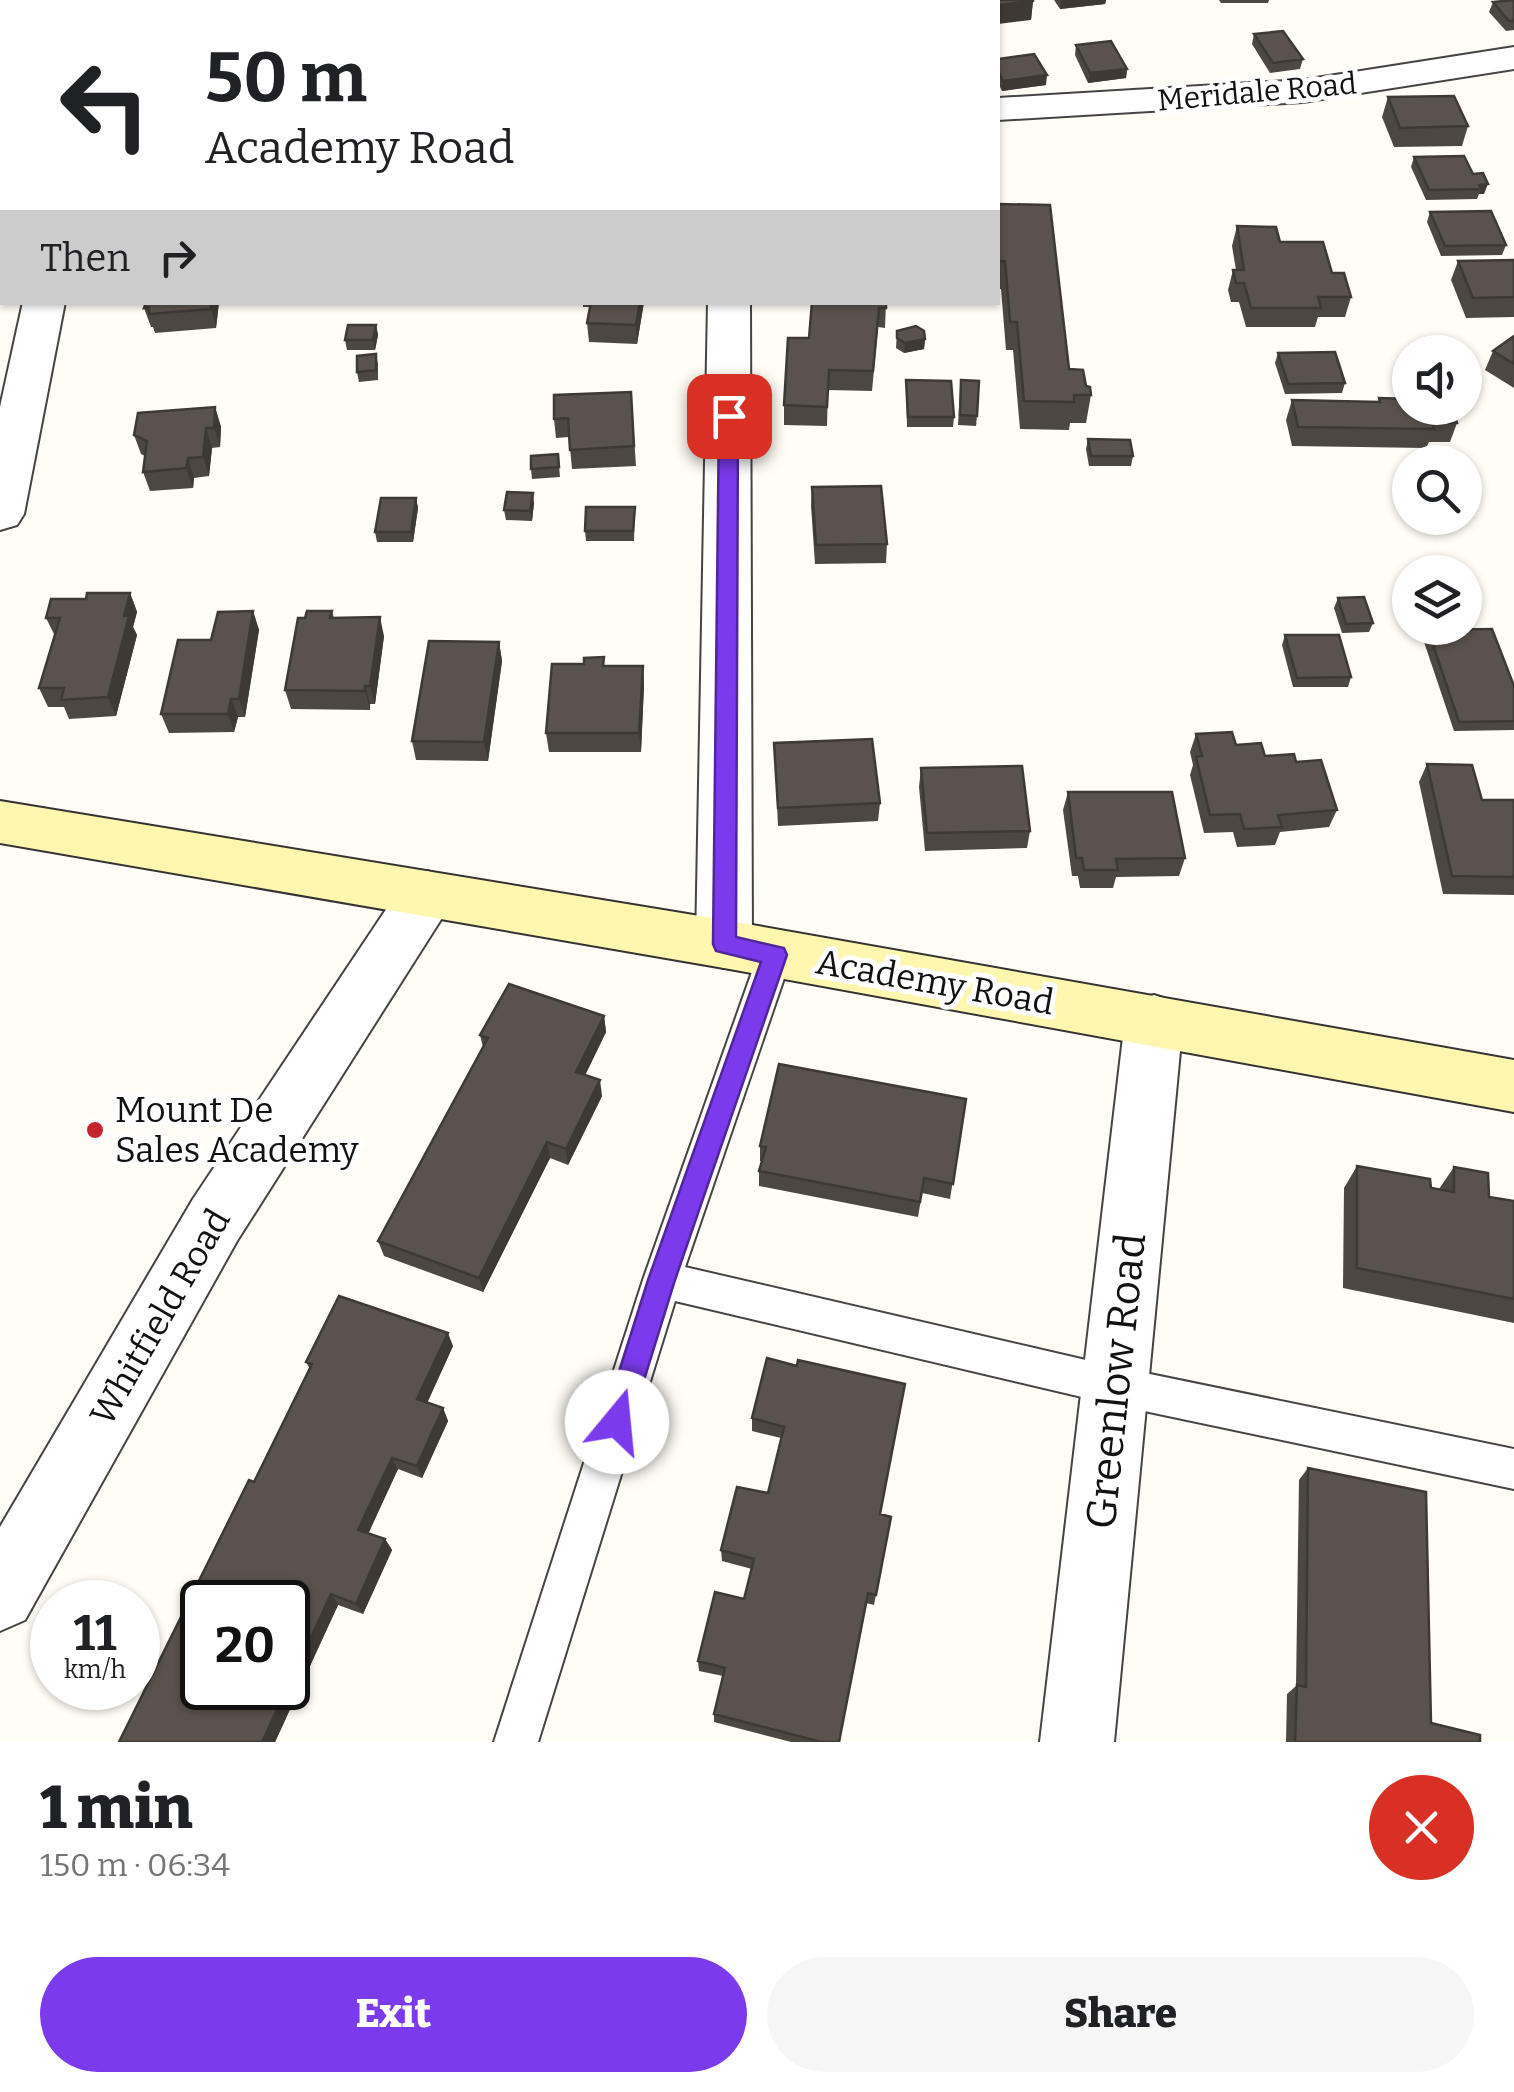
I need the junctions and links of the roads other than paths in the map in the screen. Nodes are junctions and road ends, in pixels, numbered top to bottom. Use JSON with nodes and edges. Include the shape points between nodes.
{"nodes":[{"id":1,"x":1508,"y":71,"type":"edge"},
{"id":2,"x":1000,"y":109,"type":"edge"},
{"id":3,"x":43,"y":305,"type":"edge"},
{"id":4,"x":730,"y":305,"type":"edge"},
{"id":5,"x":0,"y":514,"type":"edge"},
{"id":6,"x":0,"y":822,"type":"edge"},
{"id":7,"x":427,"y":894,"type":"junction"},
{"id":8,"x":750,"y":949,"type":"junction"},
{"id":9,"x":1154,"y":1020,"type":"junction"},
{"id":10,"x":1514,"y":1086,"type":"edge"},
{"id":11,"x":662,"y":1280,"type":"junction"},
{"id":12,"x":1116,"y":1386,"type":"junction"},
{"id":13,"x":1514,"y":1470,"type":"edge"},
{"id":14,"x":0,"y":1596,"type":"edge"},
{"id":15,"x":516,"y":1742,"type":"edge"},
{"id":16,"x":1077,"y":1742,"type":"edge"}],
"edges":[{"from":1,"to":2,"type":"street","name":"Meridale Road"},
{"from":3,"to":5,"type":"street"},
{"from":4,"to":8,"type":"street"},
{"from":6,"to":7,"type":"main road","name":"Academy Road"},
{"from":7,"to":8,"type":"main road","name":"Academy Road"},
{"from":7,"to":14,"type":"street","name":"Whitfield Road","via":[[215,1220]]},
{"from":8,"to":9,"type":"main road","name":"Academy Road"},
{"from":8,"to":11,"type":"lane"},
{"from":9,"to":10,"type":"main road","name":"Academy Road"},
{"from":9,"to":12,"type":"street","name":"Greenlow Road"},
{"from":11,"to":12,"type":"lane"},
{"from":11,"to":15,"type":"lane"},
{"from":12,"to":13,"type":"lane"},
{"from":12,"to":16,"type":"street","name":"Greenlow Road"}]}
